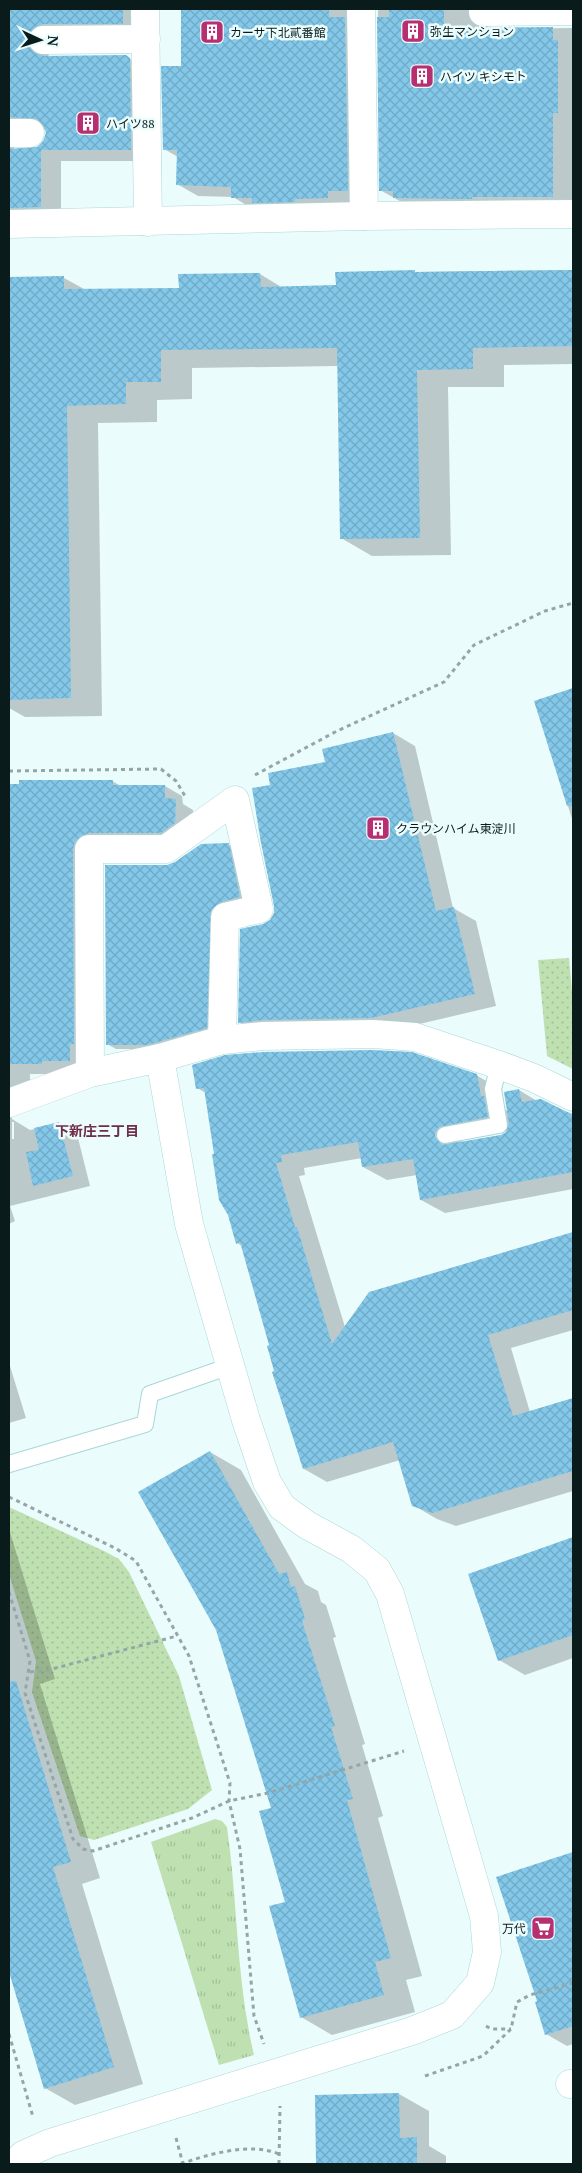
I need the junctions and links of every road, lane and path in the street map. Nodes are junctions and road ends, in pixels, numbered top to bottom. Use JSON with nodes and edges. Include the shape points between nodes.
{"nodes":[{"id":1,"x":145,"y":9,"type":"edge"},
{"id":2,"x":361,"y":9,"type":"edge"},
{"id":3,"x":573,"y":11,"type":"edge"},
{"id":4,"x":483,"y":12,"type":"dead end"},
{"id":5,"x":146,"y":39,"type":"junction"},
{"id":6,"x":43,"y":40,"type":"dead end"},
{"id":7,"x":573,"y":214,"type":"edge"},
{"id":8,"x":364,"y":216,"type":"junction"},
{"id":9,"x":148,"y":222,"type":"junction"},
{"id":10,"x":9,"y":224,"type":"edge"},
{"id":11,"x":573,"y":603,"type":"edge"},
{"id":12,"x":9,"y":771,"type":"edge"},
{"id":13,"x":235,"y":800,"type":"junction"},
{"id":14,"x":202,"y":824,"type":"junction"},
{"id":15,"x":222,"y":1040,"type":"junction"},
{"id":16,"x":160,"y":1058,"type":"junction"},
{"id":17,"x":499,"y":1065,"type":"junction"},
{"id":18,"x":90,"y":1073,"type":"junction"},
{"id":19,"x":573,"y":1097,"type":"edge"},
{"id":20,"x":9,"y":1103,"type":"edge"},
{"id":21,"x":445,"y":1135,"type":"dead end"},
{"id":22,"x":230,"y":1366,"type":"junction"},
{"id":23,"x":9,"y":1464,"type":"edge"},
{"id":24,"x":9,"y":1497,"type":"edge"},
{"id":25,"x":9,"y":1592,"type":"edge"},
{"id":26,"x":177,"y":1636,"type":"junction"},
{"id":27,"x":30,"y":1672,"type":"junction"},
{"id":28,"x":414,"y":1748,"type":"dead end"},
{"id":29,"x":229,"y":1801,"type":"junction"},
{"id":30,"x":573,"y":1983,"type":"edge"},
{"id":31,"x":479,"y":2021,"type":"dead end"},
{"id":32,"x":511,"y":2030,"type":"junction"},
{"id":33,"x":9,"y":2034,"type":"edge"},
{"id":34,"x":274,"y":2074,"type":"junction"},
{"id":35,"x":425,"y":2076,"type":"dead end"},
{"id":36,"x":42,"y":2146,"type":"junction"},
{"id":37,"x":279,"y":2154,"type":"junction"},
{"id":38,"x":16,"y":2164,"type":"edge"},
{"id":39,"x":182,"y":2164,"type":"edge"},
{"id":40,"x":279,"y":2164,"type":"edge"}],
"edges":[{"from":1,"to":5,"type":"street"},
{"from":2,"to":8,"type":"street"},
{"from":3,"to":4,"type":"street"},
{"from":5,"to":6,"type":"street"},
{"from":5,"to":9,"type":"street"},
{"from":7,"to":8,"type":"street"},
{"from":8,"to":9,"type":"street"},
{"from":9,"to":10,"type":"street"},
{"from":11,"to":13,"type":"path","via":[[545,612],[474,645],[444,682],[337,731],[245,781]]},
{"from":12,"to":14,"type":"path","via":[[161,769],[176,781]]},
{"from":13,"to":14,"type":"street"},
{"from":13,"to":15,"type":"street","via":[[259,909],[225,917]]},
{"from":14,"to":18,"type":"street","via":[[166,849],[89,849]]},
{"from":15,"to":16,"type":"street"},
{"from":15,"to":17,"type":"street","via":[[373,1034],[415,1037]]},
{"from":16,"to":18,"type":"street"},
{"from":16,"to":22,"type":"street","via":[[188,1224]]},
{"from":17,"to":19,"type":"street"},
{"from":17,"to":21,"type":"lane","via":[[493,1088],[499,1125]]},
{"from":18,"to":20,"type":"street"},
{"from":22,"to":23,"type":"lane","via":[[150,1394],[145,1424]]},
{"from":22,"to":34,"type":"street","via":[[267,1482],[282,1507],[351,1549],[377,1570],[390,1594],[484,1916],[486,1952],[480,1983],[452,2015],[412,2031]]},
{"from":24,"to":26,"type":"path","via":[[136,1561]]},
{"from":25,"to":27,"type":"path","via":[[30,1661]]},
{"from":26,"to":27,"type":"path"},
{"from":26,"to":29,"type":"path","via":[[189,1656],[230,1783]]},
{"from":27,"to":29,"type":"path","via":[[25,1693],[73,1839],[83,1849],[93,1851],[192,1818]]},
{"from":28,"to":29,"type":"path","via":[[268,1793]]},
{"from":29,"to":34,"type":"path","via":[[240,1849],[254,2016]]},
{"from":30,"to":32,"type":"path","via":[[530,1994],[517,2002]]},
{"from":31,"to":32,"type":"path","via":[[490,2028]]},
{"from":32,"to":35,"type":"path","via":[[483,2056]]},
{"from":33,"to":36,"type":"path"},
{"from":34,"to":36,"type":"street"},
{"from":34,"to":37,"type":"path","via":[[280,2105]]},
{"from":36,"to":38,"type":"street","via":[[23,2155]]},
{"from":37,"to":39,"type":"path","via":[[271,2150],[211,2153]]},
{"from":37,"to":40,"type":"path"}]}
